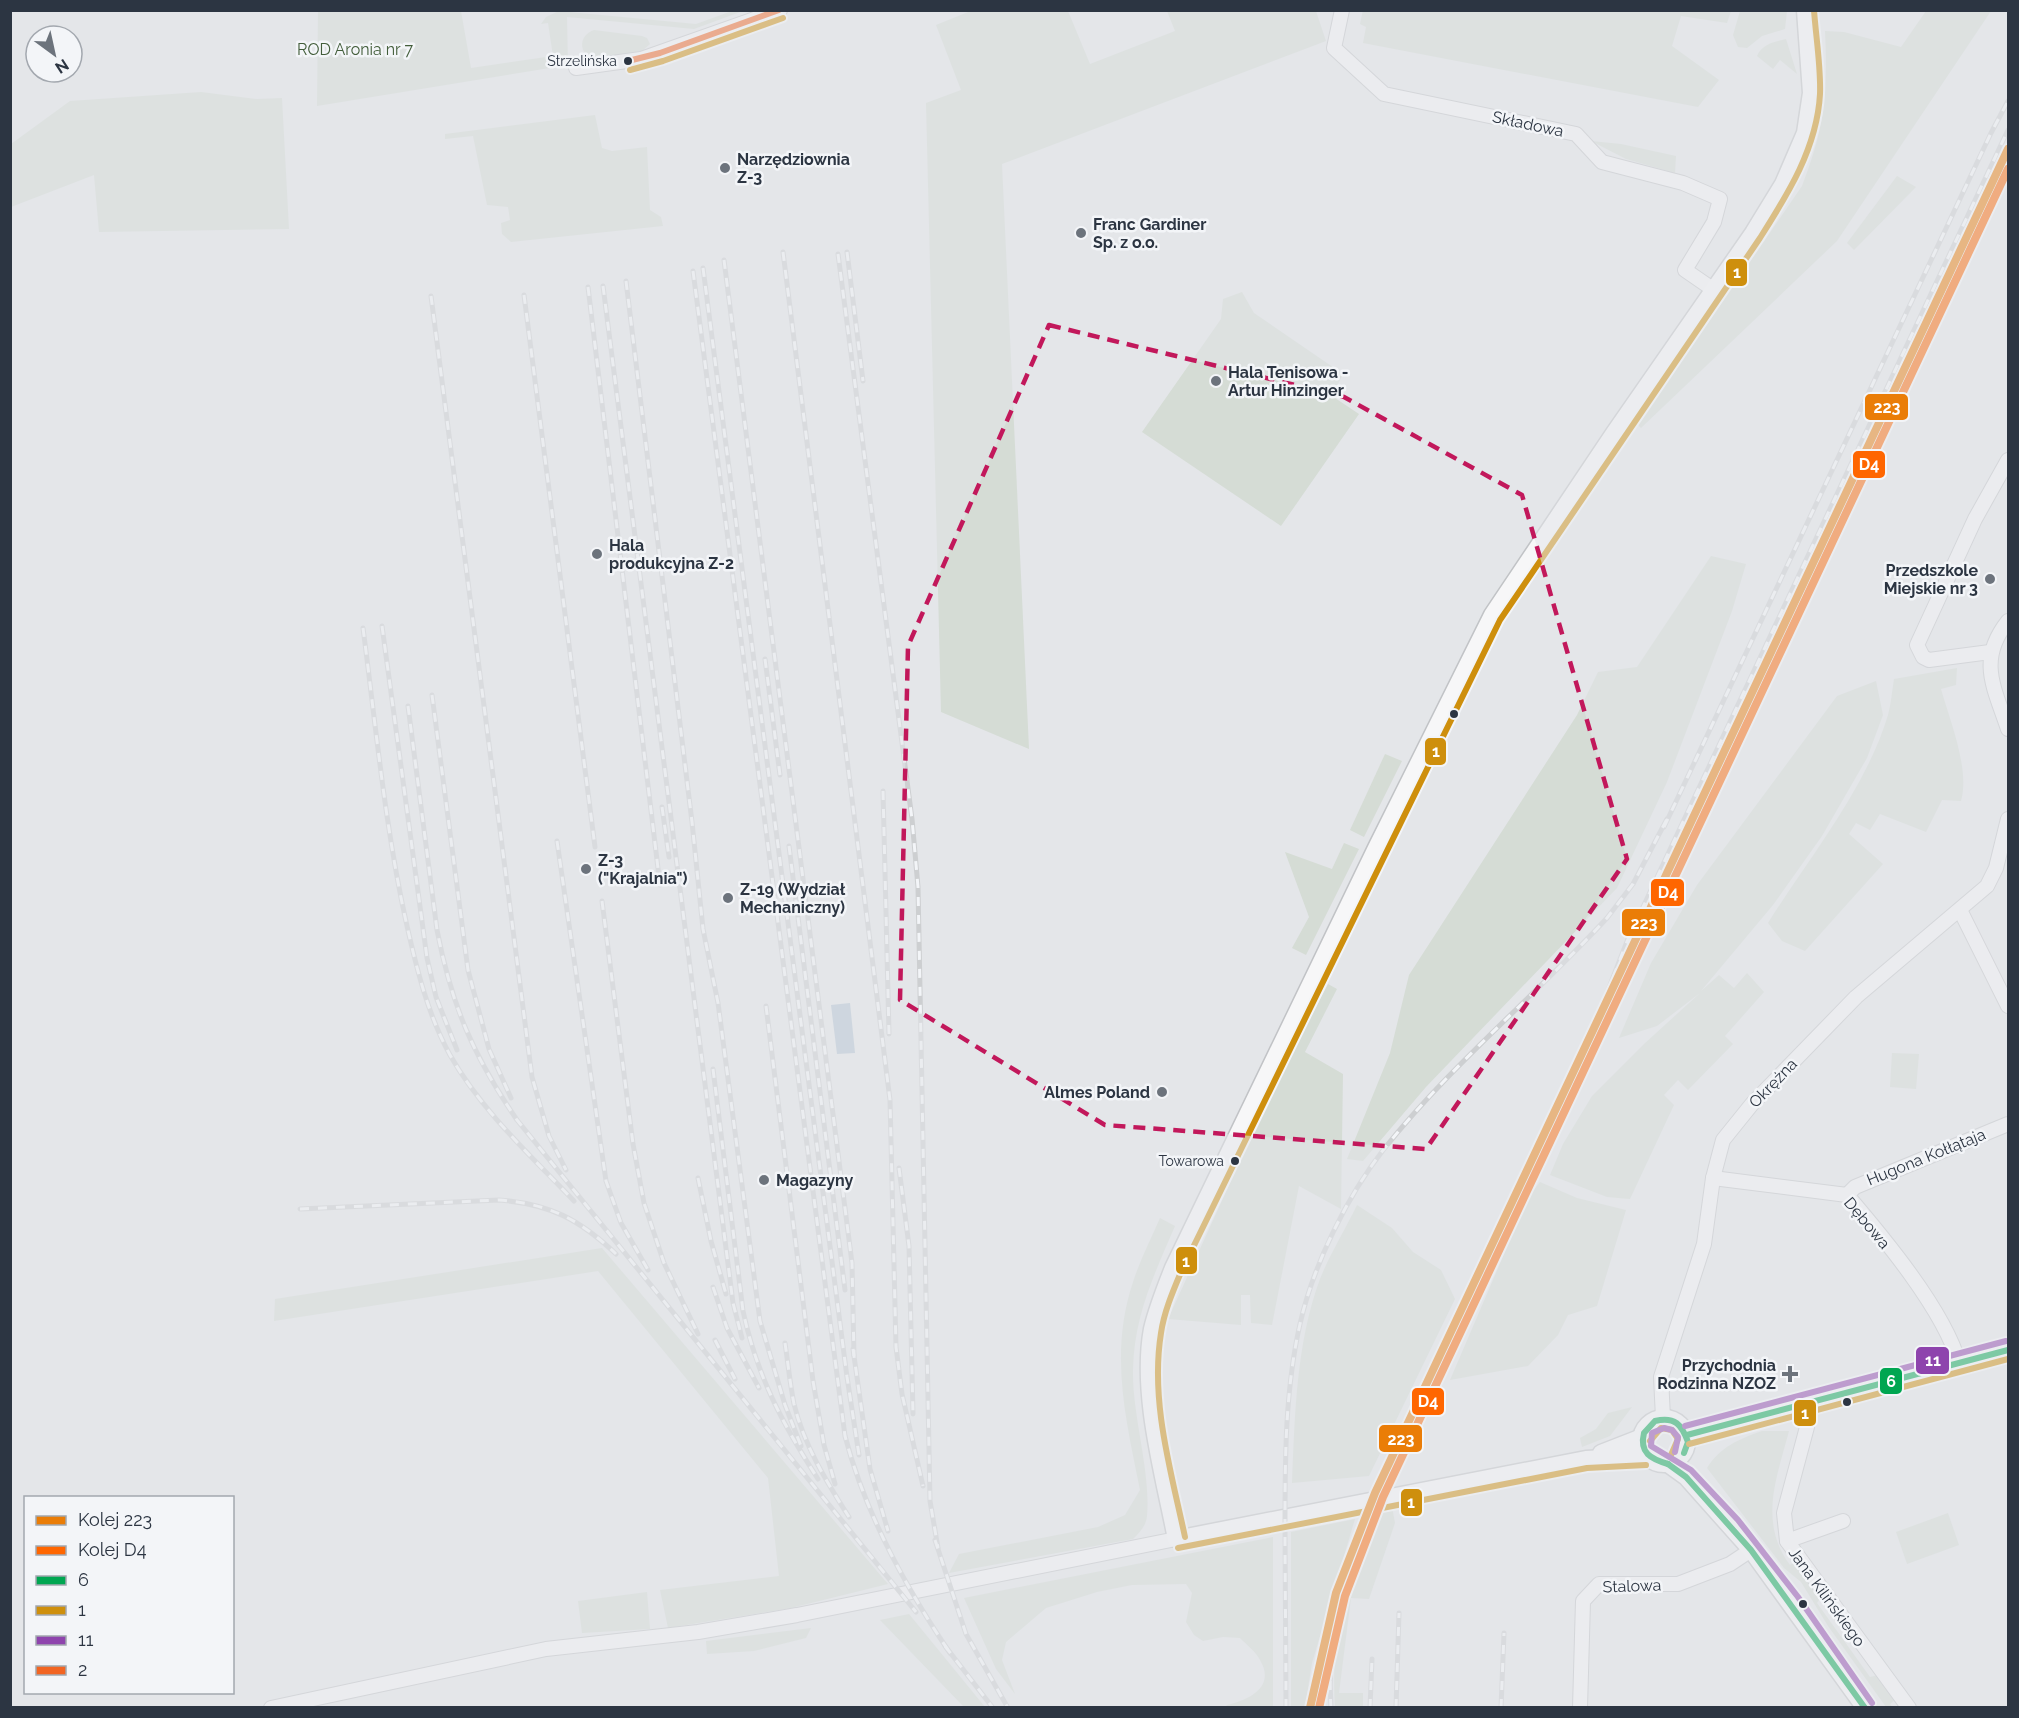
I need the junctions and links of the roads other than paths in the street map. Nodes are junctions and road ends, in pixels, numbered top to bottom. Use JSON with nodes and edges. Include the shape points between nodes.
{"nodes":[{"id":1,"x":780,"y":10,"type":"edge"},
{"id":2,"x":1342,"y":10,"type":"edge"},
{"id":3,"x":1805,"y":10,"type":"edge"},
{"id":4,"x":576,"y":68,"type":"dead end"},
{"id":5,"x":1714,"y":290,"type":"junction"},
{"id":6,"x":2008,"y":460,"type":"edge"},
{"id":7,"x":2008,"y":621,"type":"edge"},
{"id":8,"x":1990,"y":652,"type":"junction"},
{"id":9,"x":2008,"y":729,"type":"edge"},
{"id":10,"x":2008,"y":819,"type":"edge"},
{"id":11,"x":1960,"y":910,"type":"junction"},
{"id":12,"x":2008,"y":1006,"type":"edge"},
{"id":13,"x":2008,"y":1124,"type":"edge"},
{"id":14,"x":1713,"y":1178,"type":"junction"},
{"id":15,"x":1846,"y":1195,"type":"junction"},
{"id":16,"x":2008,"y":1350,"type":"edge"},
{"id":17,"x":1959,"y":1363,"type":"junction"},
{"id":18,"x":1803,"y":1404,"type":"junction"},
{"id":19,"x":1663,"y":1418,"type":"junction"},
{"id":20,"x":1687,"y":1435,"type":"junction"},
{"id":21,"x":1642,"y":1437,"type":"junction"},
{"id":22,"x":1684,"y":1453,"type":"junction"},
{"id":23,"x":1646,"y":1455,"type":"junction"},
{"id":24,"x":1586,"y":1459,"type":"junction"},
{"id":25,"x":1668,"y":1464,"type":"junction"},
{"id":26,"x":1722,"y":1515,"type":"junction"},
{"id":27,"x":1843,"y":1521,"type":"dead end"},
{"id":28,"x":1176,"y":1539,"type":"junction"},
{"id":29,"x":1787,"y":1541,"type":"junction"},
{"id":30,"x":1751,"y":1550,"type":"junction"},
{"id":31,"x":271,"y":1707,"type":"edge"},
{"id":32,"x":1580,"y":1707,"type":"edge"},
{"id":33,"x":1865,"y":1707,"type":"edge"},
{"id":34,"x":1908,"y":1707,"type":"edge"}],
"edges":[{"from":1,"to":4,"type":"street","via":[[641,59]]},
{"from":2,"to":5,"type":"street","name":"Składowa","via":[[1334,48],[1384,94],[1576,134],[1602,162],[1683,183],[1720,199],[1714,222],[1685,270]]},
{"from":3,"to":5,"type":"main road","via":[[1811,93],[1805,133],[1783,184]]},
{"from":5,"to":28,"type":"main road","via":[[1492,615],[1173,1268],[1152,1331],[1150,1369],[1159,1449]]},
{"from":6,"to":8,"type":"street","via":[[1975,519],[1917,645],[1929,660]]},
{"from":7,"to":8,"type":"street"},
{"from":8,"to":9,"type":"street","via":[[1992,681]]},
{"from":10,"to":11,"type":"street","name":"Okrężna","via":[[1996,868],[1987,886]]},
{"from":11,"to":12,"type":"street"},
{"from":11,"to":14,"type":"street","name":"Okrężna","via":[[1865,990],[1752,1104],[1723,1140]]},
{"from":13,"to":15,"type":"street","name":"Hugona Kołłątaja","via":[[1855,1186]]},
{"from":14,"to":15,"type":"street","name":"Dębowa"},
{"from":14,"to":19,"type":"street","name":"Okrężna","via":[[1704,1244],[1661,1377]]},
{"from":15,"to":17,"type":"street","name":"Dębowa","via":[[1931,1305],[1954,1345]]},
{"from":16,"to":17,"type":"street"},
{"from":17,"to":18,"type":"street"},
{"from":18,"to":20,"type":"street"},
{"from":18,"to":29,"type":"street","name":"Jana Kilińskiego","via":[[1807,1427],[1784,1513]]},
{"from":19,"to":20,"type":"main road","via":[[1678,1422]]},
{"from":19,"to":21,"type":"main road","via":[[1649,1424]]},
{"from":20,"to":22,"type":"main road"},
{"from":21,"to":23,"type":"main road"},
{"from":21,"to":24,"type":"main road"},
{"from":22,"to":25,"type":"main road"},
{"from":22,"to":26,"type":"main road"},
{"from":23,"to":24,"type":"main road"},
{"from":23,"to":25,"type":"main road","via":[[1654,1462]]},
{"from":24,"to":28,"type":"main road"},
{"from":25,"to":26,"type":"main road"},
{"from":26,"to":30,"type":"main road"},
{"from":27,"to":29,"type":"street"},
{"from":28,"to":31,"type":"street","via":[[797,1615],[698,1632],[546,1649]]},
{"from":29,"to":34,"type":"street","name":"Jana Kilińskiego"},
{"from":30,"to":32,"type":"street","name":"Stalowa","via":[[1732,1563],[1678,1584],[1599,1584],[1591,1590],[1583,1601]]},
{"from":30,"to":33,"type":"main road"}]}
